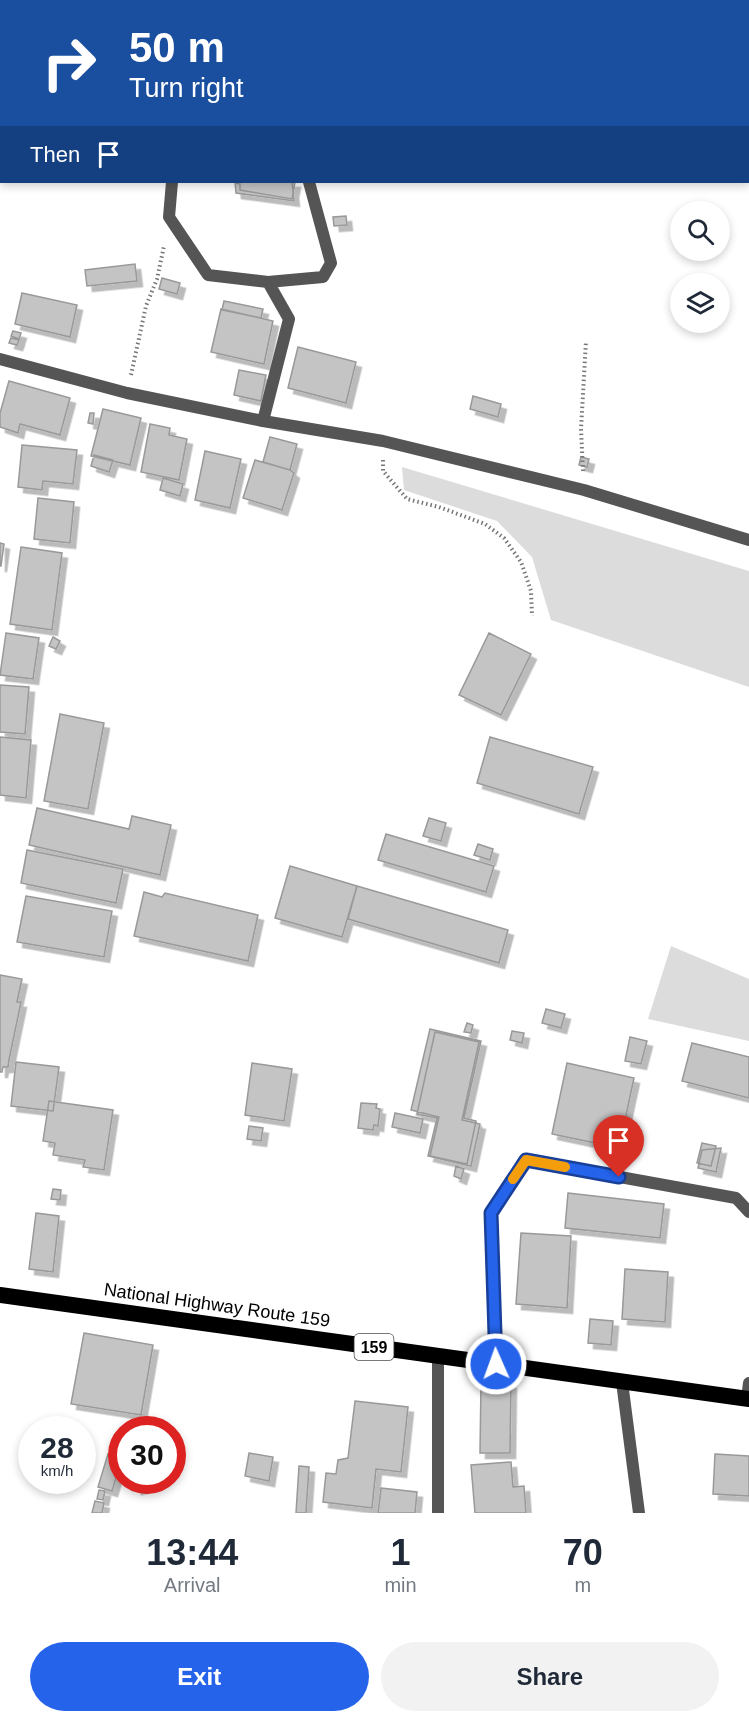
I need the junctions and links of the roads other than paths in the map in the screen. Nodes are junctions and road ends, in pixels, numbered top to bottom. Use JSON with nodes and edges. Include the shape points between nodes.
{"nodes":[{"id":1,"x":172,"y":183,"type":"edge"},
{"id":2,"x":309,"y":183,"type":"edge"},
{"id":3,"x":268,"y":282,"type":"junction"},
{"id":4,"x":0,"y":359,"type":"edge"},
{"id":5,"x":263,"y":421,"type":"junction"},
{"id":6,"x":749,"y":540,"type":"edge"},
{"id":7,"x":749,"y":1212,"type":"edge"},
{"id":8,"x":0,"y":1295,"type":"edge"},
{"id":9,"x":438,"y":1356,"type":"junction"},
{"id":10,"x":496,"y":1364,"type":"junction"},
{"id":11,"x":622,"y":1382,"type":"junction"},
{"id":12,"x":748,"y":1394,"type":"edge"},
{"id":13,"x":438,"y":1513,"type":"edge"},
{"id":14,"x":639,"y":1513,"type":"edge"}],
"edges":[{"from":1,"to":3,"type":"street","via":[[170,217],[208,275]]},
{"from":2,"to":3,"type":"street","via":[[331,262],[323,277]]},
{"from":3,"to":5,"type":"street","via":[[289,319]]},
{"from":4,"to":5,"type":"street","via":[[127,393]]},
{"from":5,"to":6,"type":"street","via":[[383,441],[584,490]]},
{"from":7,"to":10,"type":"street","via":[[736,1198],[526,1160],[491,1213]]},
{"from":8,"to":9,"type":"highway","name":"National Highway Route 159","number":"159"},
{"from":9,"to":10,"type":"highway","name":"National Highway Route 159","number":"159"},
{"from":9,"to":13,"type":"street"},
{"from":10,"to":11,"type":"highway","name":"National Highway Route 159","number":"159"},
{"from":11,"to":12,"type":"highway","name":"National Highway Route 159","number":"159"},
{"from":11,"to":14,"type":"street"}]}
